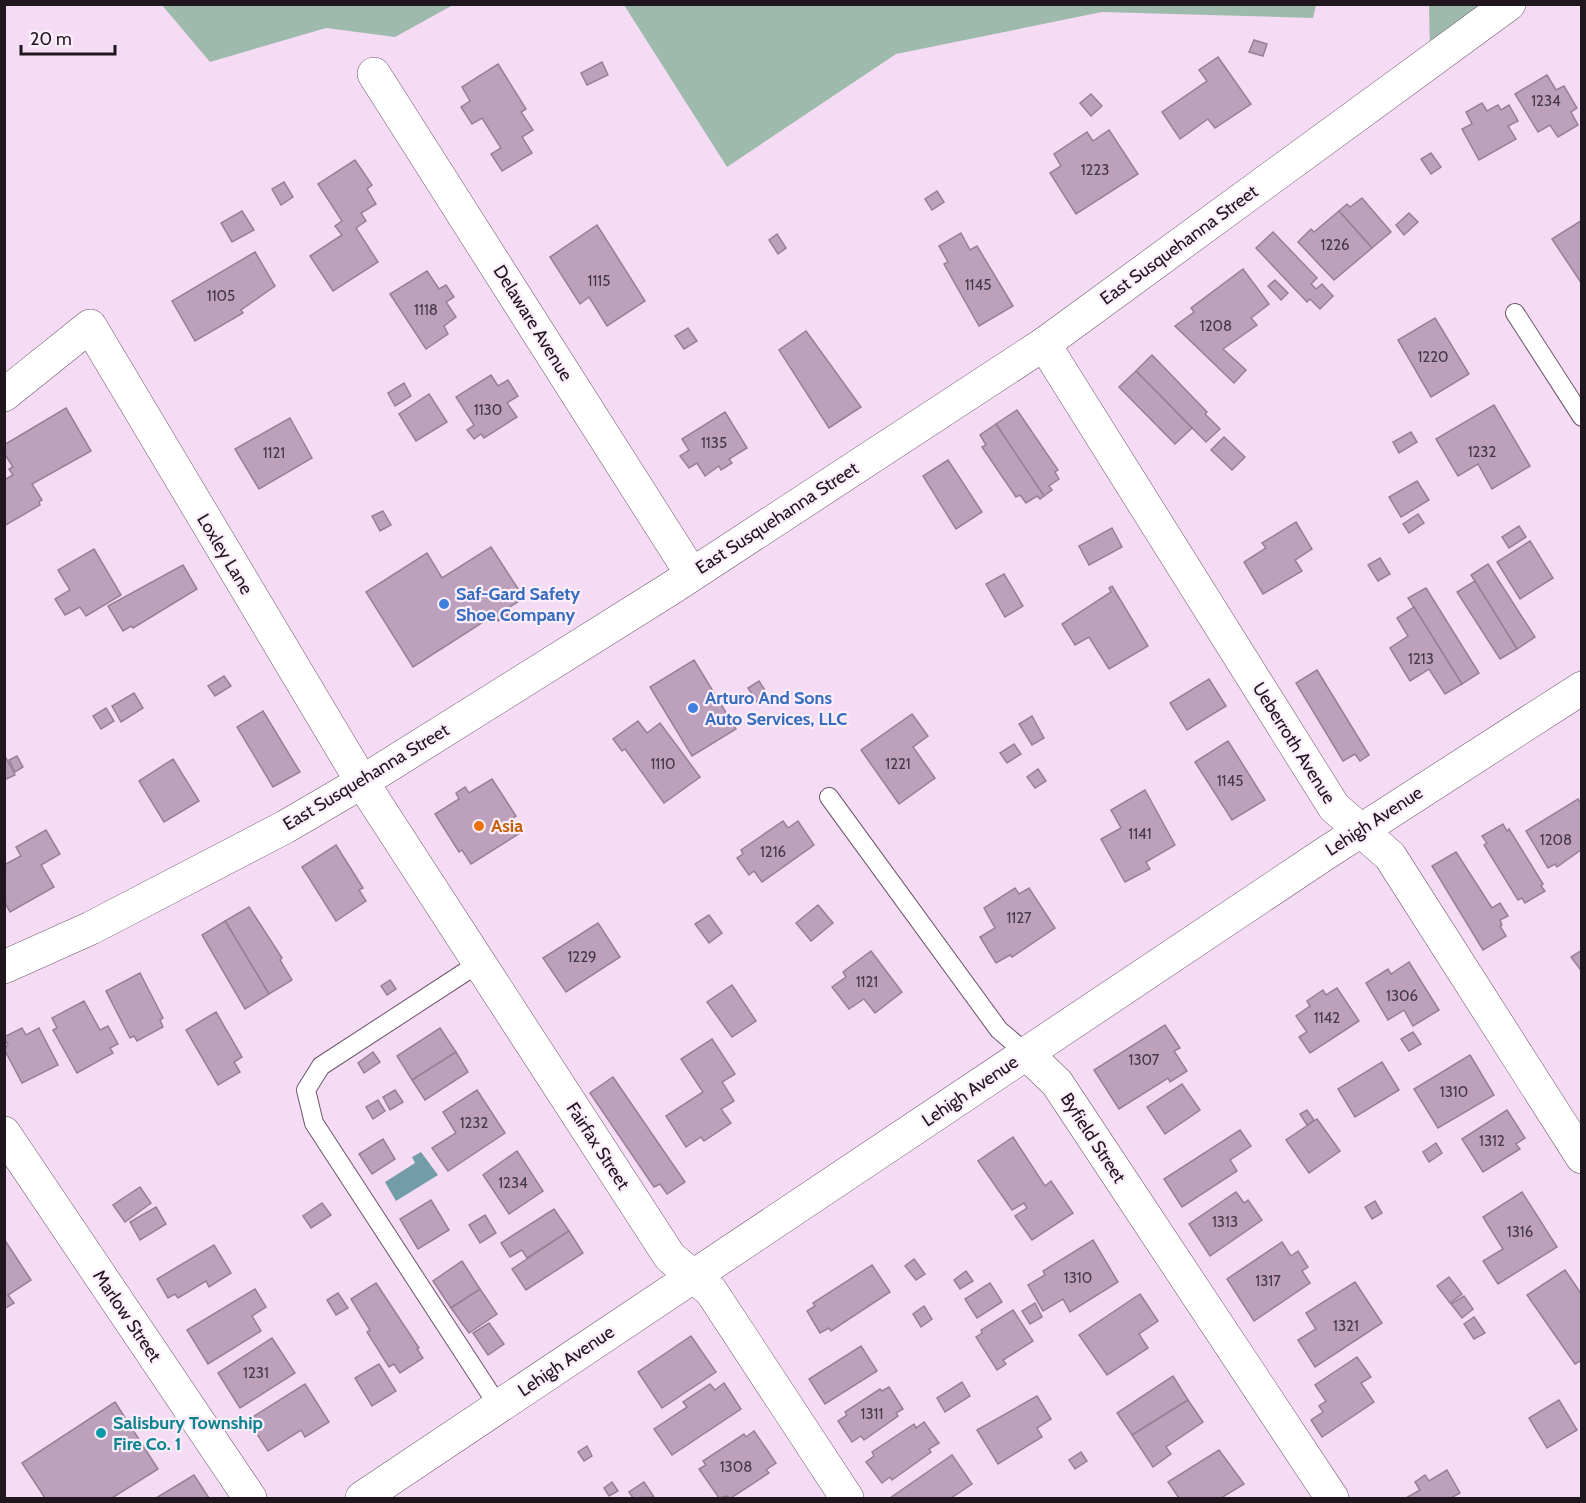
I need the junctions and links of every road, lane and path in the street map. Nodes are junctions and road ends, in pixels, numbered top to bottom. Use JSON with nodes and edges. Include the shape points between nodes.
{"nodes":[{"id":1,"x":1509,"y":4,"type":"edge"},
{"id":2,"x":374,"y":74,"type":"dead end"},
{"id":3,"x":1515,"y":313,"type":"dead end"},
{"id":4,"x":1044,"y":344,"type":"junction"},
{"id":5,"x":4,"y":395,"type":"edge"},
{"id":6,"x":1581,"y":417,"type":"edge"},
{"id":7,"x":691,"y":573,"type":"junction"},
{"id":8,"x":1581,"y":688,"type":"edge"},
{"id":9,"x":362,"y":782,"type":"junction"},
{"id":10,"x":829,"y":797,"type":"dead end"},
{"id":11,"x":1359,"y":831,"type":"junction"},
{"id":12,"x":479,"y":963,"type":"junction"},
{"id":13,"x":4,"y":967,"type":"edge"},
{"id":14,"x":1026,"y":1053,"type":"junction"},
{"id":15,"x":4,"y":1133,"type":"edge"},
{"id":16,"x":1581,"y":1157,"type":"edge"},
{"id":17,"x":691,"y":1276,"type":"junction"},
{"id":18,"x":499,"y":1407,"type":"junction"},
{"id":19,"x":250,"y":1498,"type":"edge"},
{"id":20,"x":362,"y":1498,"type":"edge"},
{"id":21,"x":847,"y":1498,"type":"edge"},
{"id":22,"x":1332,"y":1498,"type":"edge"}],
"edges":[{"from":1,"to":4,"type":"street","name":"East Susquehanna Street"},
{"from":2,"to":7,"type":"street","name":"Delaware Avenue"},
{"from":3,"to":6,"type":"lane"},
{"from":4,"to":7,"type":"street","name":"East Susquehanna Street"},
{"from":4,"to":11,"type":"street","name":"Ueberroth Avenue","via":[[1334,807]]},
{"from":5,"to":9,"type":"street","name":"Loxley Lane","via":[[90,326]]},
{"from":7,"to":9,"type":"street","name":"East Susquehanna Street"},
{"from":8,"to":11,"type":"street","name":"Lehigh Avenue"},
{"from":9,"to":12,"type":"street","name":"Fairfax Street"},
{"from":9,"to":13,"type":"street","name":"East Susquehanna Street","via":[[92,928]]},
{"from":10,"to":14,"type":"lane","name":"Byfield Street","via":[[999,1030]]},
{"from":11,"to":14,"type":"street","name":"Lehigh Avenue"},
{"from":11,"to":16,"type":"street","name":"Ueberroth Avenue","via":[[1390,856]]},
{"from":12,"to":17,"type":"street","name":"Fairfax Street","via":[[670,1257]]},
{"from":12,"to":18,"type":"lane","via":[[321,1065],[306,1090],[314,1123]]},
{"from":14,"to":17,"type":"street","name":"Lehigh Avenue"},
{"from":14,"to":22,"type":"street","name":"Byfield Street","via":[[1057,1083]]},
{"from":15,"to":19,"type":"street","name":"Marlow Street"},
{"from":17,"to":18,"type":"street","name":"Lehigh Avenue"},
{"from":17,"to":21,"type":"street","name":"Fairfax Street","via":[[711,1291]]},
{"from":18,"to":20,"type":"street","name":"Lehigh Avenue"}]}
